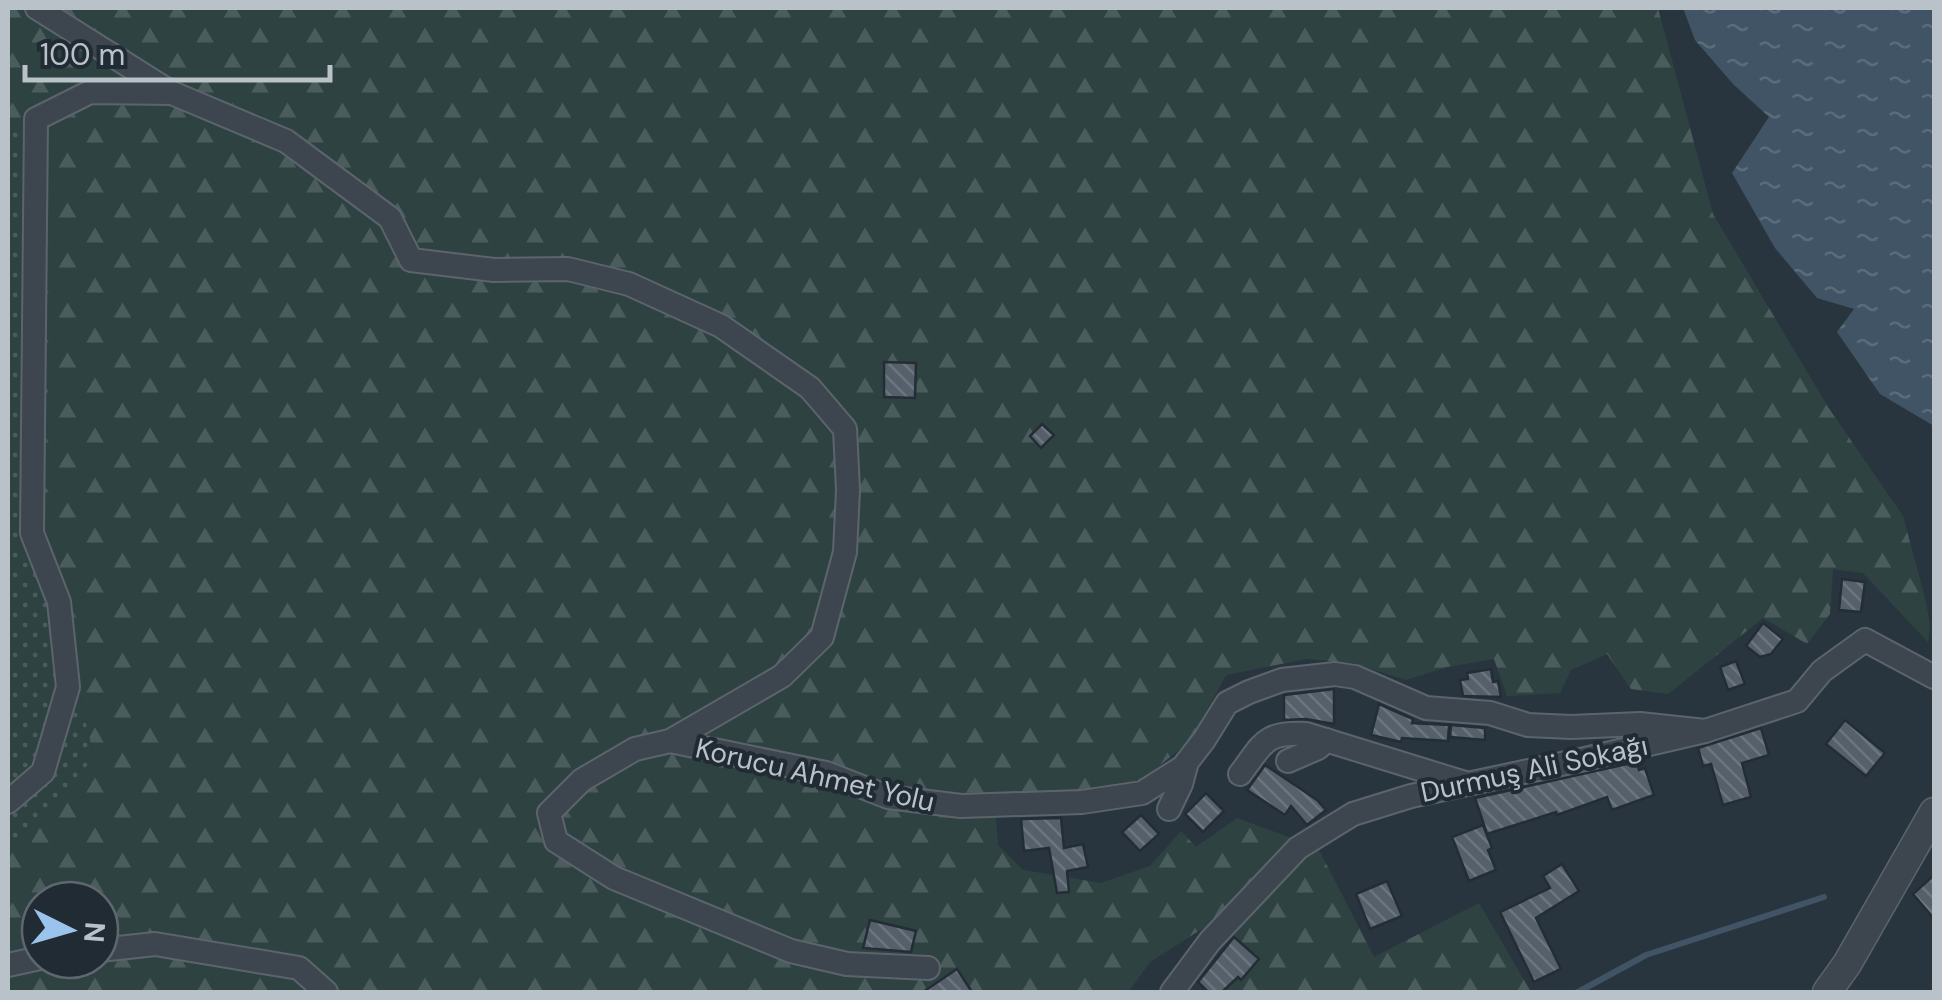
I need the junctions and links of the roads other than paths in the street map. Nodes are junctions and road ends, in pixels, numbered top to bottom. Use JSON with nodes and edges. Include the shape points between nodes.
{"nodes":[{"id":1,"x":37,"y":8,"type":"edge"},
{"id":2,"x":172,"y":94,"type":"junction"},
{"id":3,"x":1934,"y":677,"type":"edge"},
{"id":4,"x":1705,"y":731,"type":"junction"},
{"id":5,"x":1326,"y":740,"type":"junction"},
{"id":6,"x":670,"y":741,"type":"junction"},
{"id":7,"x":1288,"y":761,"type":"dead end"},
{"id":8,"x":1187,"y":762,"type":"junction"},
{"id":9,"x":1240,"y":774,"type":"dead end"},
{"id":10,"x":1468,"y":784,"type":"junction"},
{"id":11,"x":8,"y":802,"type":"edge"},
{"id":12,"x":1169,"y":809,"type":"dead end"},
{"id":13,"x":1934,"y":812,"type":"edge"},
{"id":14,"x":120,"y":948,"type":"edge"},
{"id":15,"x":928,"y":968,"type":"dead end"},
{"id":16,"x":326,"y":992,"type":"edge"},
{"id":17,"x":1172,"y":992,"type":"edge"},
{"id":18,"x":1827,"y":992,"type":"edge"}],
"edges":[{"from":1,"to":2,"type":"street","name":"Korucu Ahmet Yolu"},
{"from":2,"to":6,"type":"street","name":"Korucu Ahmet Yolu","via":[[286,140],[390,218],[411,260],[494,270],[568,269],[630,284],[721,326],[810,388],[845,429],[845,552],[822,636],[782,676]]},
{"from":2,"to":11,"type":"street","via":[[90,92],[36,119],[32,533],[59,602],[68,687],[44,772]]},
{"from":3,"to":4,"type":"street","name":"Durmuş Ali Sokağı","via":[[1866,640],[1822,671],[1797,701]]},
{"from":4,"to":8,"type":"street","name":"Korucu Ahmet Yolu","via":[[1640,724],[1528,726],[1490,713],[1426,708],[1335,674],[1282,680],[1228,703]]},
{"from":4,"to":10,"type":"street","name":"Durmuş Ali Sokağı"},
{"from":5,"to":7,"type":"street"},
{"from":5,"to":9,"type":"street","via":[[1282,733],[1267,739]]},
{"from":5,"to":10,"type":"street"},
{"from":6,"to":8,"type":"street","name":"Korucu Ahmet Yolu","via":[[826,773],[888,797],[961,806],[1142,793]]},
{"from":6,"to":15,"type":"street","via":[[635,749],[582,780],[549,813],[556,840],[614,878],[791,951],[847,964]]},
{"from":8,"to":12,"type":"street"},
{"from":10,"to":17,"type":"street","name":"Durmuş Ali Sokağı","via":[[1353,814],[1298,848]]},
{"from":13,"to":18,"type":"street"},
{"from":14,"to":16,"type":"street","via":[[155,944],[299,968]]}]}
